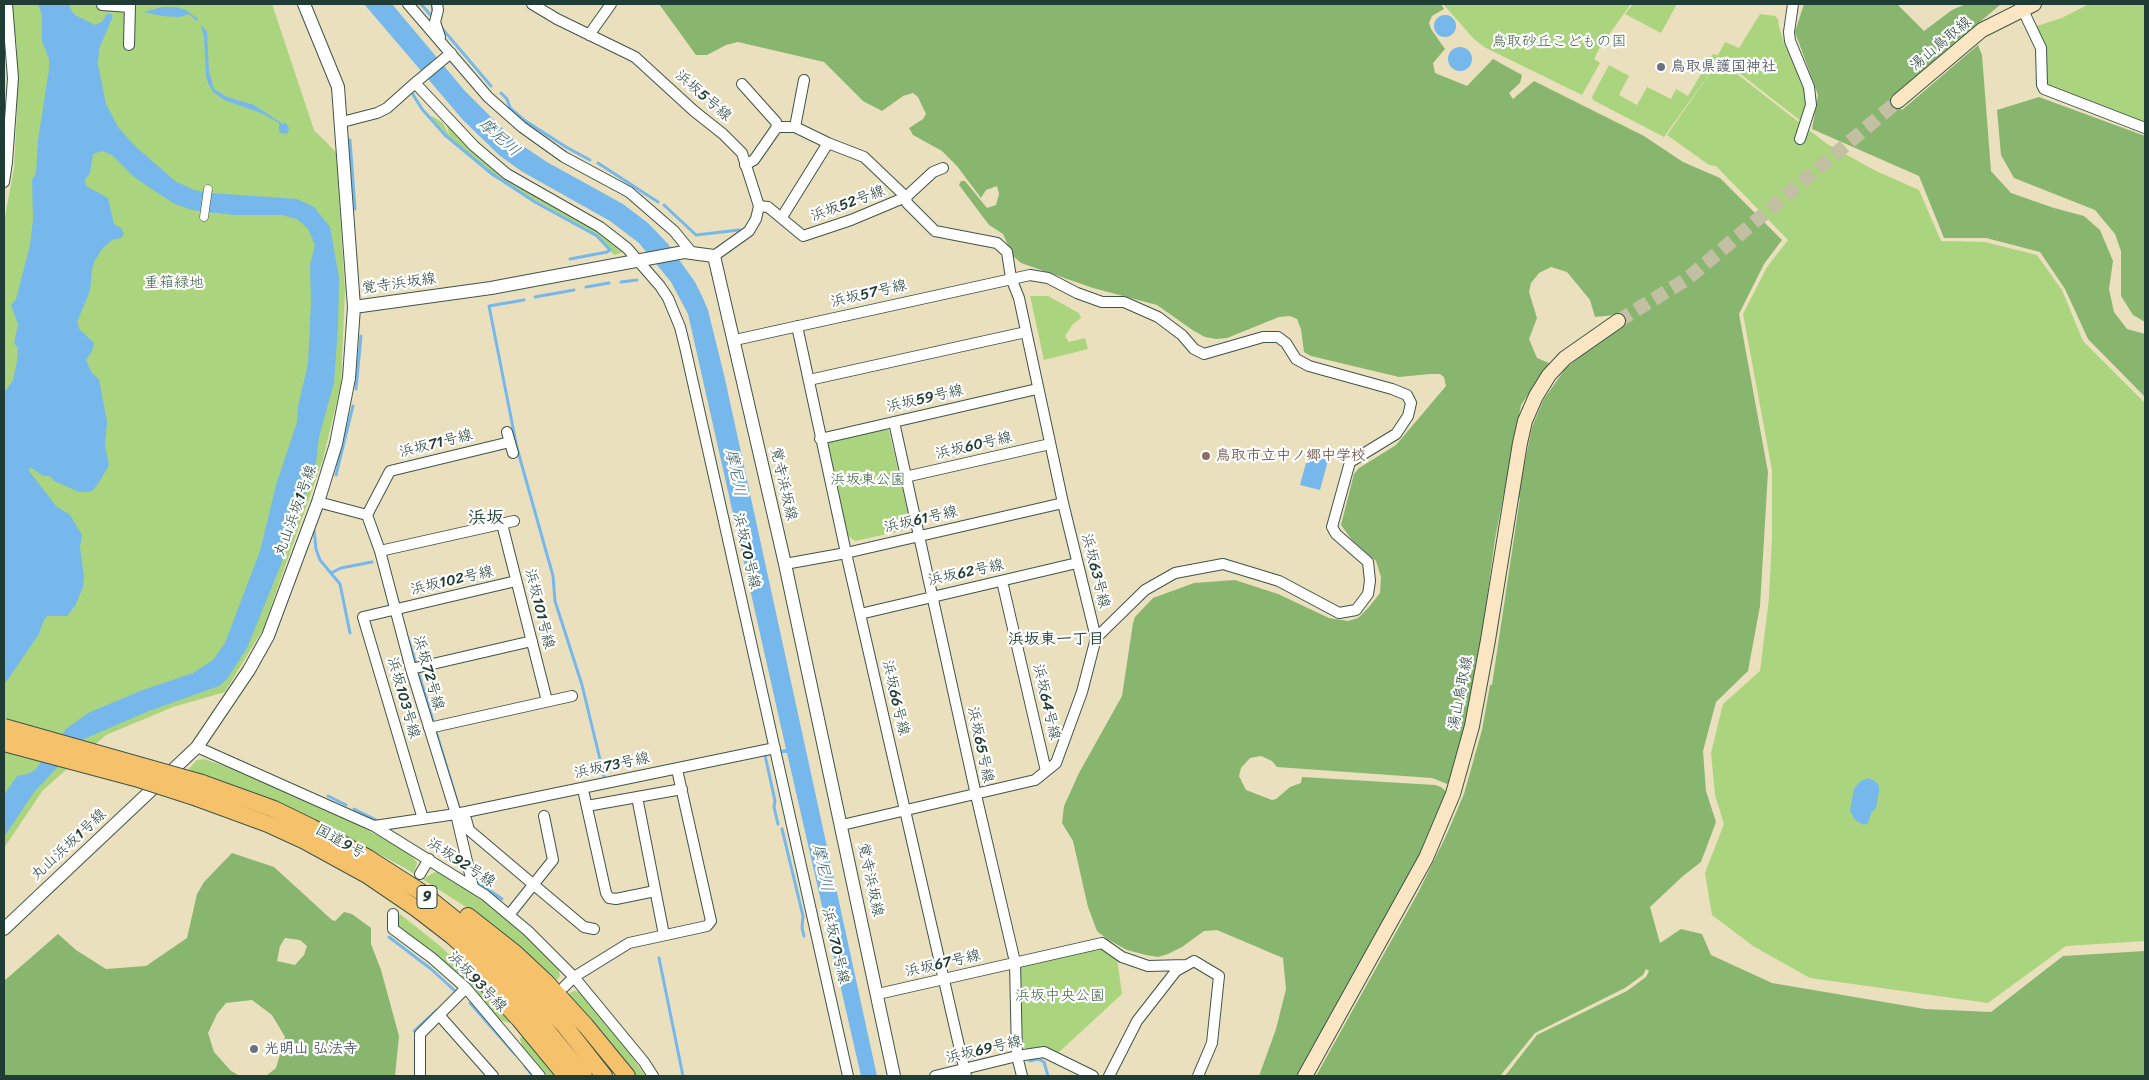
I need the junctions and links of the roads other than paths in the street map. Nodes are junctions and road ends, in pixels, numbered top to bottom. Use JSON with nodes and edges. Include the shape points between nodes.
{"nodes":[{"id":1,"x":7,"y":4,"type":"edge"},
{"id":2,"x":102,"y":4,"type":"edge"},
{"id":3,"x":304,"y":4,"type":"edge"},
{"id":4,"x":408,"y":4,"type":"edge"},
{"id":5,"x":437,"y":4,"type":"edge"},
{"id":6,"x":532,"y":4,"type":"edge"},
{"id":7,"x":611,"y":4,"type":"edge"},
{"id":8,"x":1793,"y":4,"type":"edge"},
{"id":9,"x":130,"y":6,"type":"edge"},
{"id":10,"x":2026,"y":6,"type":"edge"},
{"id":11,"x":589,"y":35,"type":"junction"},
{"id":12,"x":442,"y":43,"type":"junction"},
{"id":13,"x":129,"y":45,"type":"dead end"},
{"id":14,"x":447,"y":56,"type":"junction"},
{"id":15,"x":804,"y":80,"type":"dead end"},
{"id":16,"x":418,"y":81,"type":"junction"},
{"id":17,"x":742,"y":84,"type":"dead end"},
{"id":18,"x":1898,"y":101,"type":"tunnel mouth"},
{"id":19,"x":342,"y":122,"type":"junction"},
{"id":20,"x":777,"y":127,"type":"junction"},
{"id":21,"x":795,"y":127,"type":"junction"},
{"id":22,"x":2145,"y":128,"type":"edge"},
{"id":23,"x":1800,"y":139,"type":"dead end"},
{"id":24,"x":828,"y":143,"type":"junction"},
{"id":25,"x":745,"y":165,"type":"junction"},
{"id":26,"x":943,"y":168,"type":"dead end"},
{"id":27,"x":4,"y":182,"type":"edge"},
{"id":28,"x":208,"y":189,"type":"dead end"},
{"id":29,"x":906,"y":197,"type":"junction"},
{"id":30,"x":759,"y":206,"type":"junction"},
{"id":31,"x":204,"y":217,"type":"dead end"},
{"id":32,"x":782,"y":217,"type":"junction"},
{"id":33,"x":688,"y":252,"type":"junction"},
{"id":34,"x":714,"y":256,"type":"junction"},
{"id":35,"x":643,"y":261,"type":"junction"},
{"id":36,"x":1011,"y":278,"type":"junction"},
{"id":37,"x":354,"y":307,"type":"junction"},
{"id":38,"x":1618,"y":320,"type":"tunnel mouth"},
{"id":39,"x":797,"y":326,"type":"junction"},
{"id":40,"x":1026,"y":332,"type":"junction"},
{"id":41,"x":735,"y":340,"type":"junction"},
{"id":42,"x":809,"y":380,"type":"junction"},
{"id":43,"x":1037,"y":389,"type":"junction"},
{"id":44,"x":894,"y":422,"type":"junction"},
{"id":45,"x":820,"y":439,"type":"junction"},
{"id":46,"x":1050,"y":444,"type":"junction"},
{"id":47,"x":513,"y":453,"type":"dead end"},
{"id":48,"x":905,"y":477,"type":"junction"},
{"id":49,"x":318,"y":502,"type":"junction"},
{"id":50,"x":1063,"y":503,"type":"junction"},
{"id":51,"x":367,"y":515,"type":"junction"},
{"id":52,"x":514,"y":521,"type":"dead end"},
{"id":53,"x":502,"y":524,"type":"junction"},
{"id":54,"x":918,"y":537,"type":"junction"},
{"id":55,"x":380,"y":551,"type":"junction"},
{"id":56,"x":846,"y":553,"type":"junction"},
{"id":57,"x":1078,"y":563,"type":"junction"},
{"id":58,"x":785,"y":564,"type":"junction"},
{"id":59,"x":516,"y":581,"type":"junction"},
{"id":60,"x":1002,"y":581,"type":"junction"},
{"id":61,"x":932,"y":596,"type":"junction"},
{"id":62,"x":395,"y":609,"type":"junction"},
{"id":63,"x":860,"y":614,"type":"junction"},
{"id":64,"x":1096,"y":638,"type":"junction"},
{"id":65,"x":532,"y":641,"type":"junction"},
{"id":66,"x":411,"y":669,"type":"junction"},
{"id":67,"x":572,"y":696,"type":"dead end"},
{"id":68,"x":547,"y":701,"type":"junction"},
{"id":69,"x":4,"y":727,"type":"edge"},
{"id":70,"x":429,"y":728,"type":"junction"},
{"id":71,"x":4,"y":743,"type":"edge"},
{"id":72,"x":198,"y":747,"type":"junction"},
{"id":73,"x":774,"y":748,"type":"junction"},
{"id":74,"x":1046,"y":771,"type":"junction"},
{"id":75,"x":678,"y":774,"type":"dead end"},
{"id":76,"x":682,"y":789,"type":"junction"},
{"id":77,"x":200,"y":791,"type":"junction"},
{"id":78,"x":584,"y":794,"type":"dead end"},
{"id":79,"x":976,"y":795,"type":"junction"},
{"id":80,"x":637,"y":797,"type":"junction"},
{"id":81,"x":587,"y":806,"type":"junction"},
{"id":82,"x":906,"y":811,"type":"junction"},
{"id":83,"x":456,"y":814,"type":"junction"},
{"id":84,"x":544,"y":816,"type":"dead end"},
{"id":85,"x":423,"y":819,"type":"junction"},
{"id":86,"x":466,"y":819,"type":"dead end"},
{"id":87,"x":842,"y":824,"type":"junction"},
{"id":88,"x":374,"y":826,"type":"junction"},
{"id":89,"x":351,"y":856,"type":"junction"},
{"id":90,"x":429,"y":859,"type":"junction"},
{"id":91,"x":420,"y":874,"type":"dead end"},
{"id":92,"x":534,"y":885,"type":"junction"},
{"id":93,"x":473,"y":887,"type":"junction"},
{"id":94,"x":656,"y":891,"type":"junction"},
{"id":95,"x":393,"y":914,"type":"dead end"},
{"id":96,"x":509,"y":915,"type":"junction"},
{"id":97,"x":594,"y":928,"type":"dead end"},
{"id":98,"x":4,"y":929,"type":"edge"},
{"id":99,"x":664,"y":936,"type":"junction"},
{"id":100,"x":1016,"y":962,"type":"junction"},
{"id":101,"x":1186,"y":965,"type":"junction"},
{"id":102,"x":574,"y":977,"type":"junction"},
{"id":103,"x":944,"y":980,"type":"junction"},
{"id":104,"x":564,"y":987,"type":"dead end"},
{"id":105,"x":466,"y":988,"type":"junction"},
{"id":106,"x":878,"y":994,"type":"junction"},
{"id":107,"x":438,"y":1015,"type":"junction"},
{"id":108,"x":517,"y":1028,"type":"dead end"},
{"id":109,"x":508,"y":1036,"type":"junction"},
{"id":110,"x":1017,"y":1056,"type":"junction"},
{"id":111,"x":965,"y":1073,"type":"edge"},
{"id":112,"x":420,"y":1076,"type":"edge"},
{"id":113,"x":493,"y":1076,"type":"edge"},
{"id":114,"x":540,"y":1076,"type":"edge"},
{"id":115,"x":566,"y":1076,"type":"edge"},
{"id":116,"x":584,"y":1076,"type":"edge"},
{"id":117,"x":604,"y":1076,"type":"edge"},
{"id":118,"x":627,"y":1076,"type":"edge"},
{"id":119,"x":652,"y":1076,"type":"edge"},
{"id":120,"x":848,"y":1076,"type":"edge"},
{"id":121,"x":894,"y":1076,"type":"edge"},
{"id":122,"x":935,"y":1076,"type":"edge"},
{"id":123,"x":1022,"y":1076,"type":"edge"},
{"id":124,"x":1094,"y":1076,"type":"edge"},
{"id":125,"x":1109,"y":1076,"type":"edge"},
{"id":126,"x":1198,"y":1076,"type":"edge"},
{"id":127,"x":1305,"y":1076,"type":"edge"}],
"edges":[{"from":1,"to":27,"type":"street","via":[[13,78]]},
{"from":2,"to":9,"type":"street"},
{"from":3,"to":19,"type":"street","name":"丸山浜坂1号線","via":[[338,87]]},
{"from":4,"to":12,"type":"street"},
{"from":5,"to":12,"type":"street","via":[[435,22]]},
{"from":6,"to":11,"type":"street","name":"浜坂5号線"},
{"from":7,"to":11,"type":"street"},
{"from":8,"to":23,"type":"street","via":[[1790,41],[1809,87],[1811,105]]},
{"from":9,"to":13,"type":"street"},
{"from":10,"to":18,"type":"main road","name":"湯山鳥取線","via":[[1982,30]]},
{"from":10,"to":22,"type":"street","via":[[2041,48],[2044,89]]},
{"from":11,"to":25,"type":"street","name":"浜坂5号線","via":[[635,57],[723,134],[742,153]]},
{"from":12,"to":14,"type":"street"},
{"from":14,"to":16,"type":"street"},
{"from":14,"to":33,"type":"street","via":[[522,127],[564,158],[629,192],[674,231]]},
{"from":15,"to":21,"type":"street"},
{"from":16,"to":19,"type":"street","via":[[382,111]]},
{"from":16,"to":35,"type":"street","name":"浜坂70号線","via":[[474,146],[507,174],[600,227]]},
{"from":17,"to":20,"type":"street"},
{"from":19,"to":37,"type":"street","name":"丸山浜坂1号線"},
{"from":20,"to":21,"type":"street","name":"浜坂52号線"},
{"from":20,"to":25,"type":"street","via":[[754,160]]},
{"from":21,"to":24,"type":"street","name":"浜坂52号線"},
{"from":24,"to":29,"type":"street","name":"浜坂52号線","via":[[864,157]]},
{"from":24,"to":32,"type":"street"},
{"from":25,"to":30,"type":"street","name":"浜坂5号線"},
{"from":26,"to":29,"type":"street","via":[[932,172]]},
{"from":28,"to":31,"type":"street"},
{"from":29,"to":32,"type":"street","name":"浜坂52号線","via":[[803,236]]},
{"from":29,"to":36,"type":"street","name":"浜坂63号線","via":[[907,203],[935,231],[997,244],[1007,252]]},
{"from":30,"to":32,"type":"street","name":"浜坂52号線","via":[[768,207]]},
{"from":30,"to":34,"type":"street","via":[[749,231]]},
{"from":33,"to":34,"type":"street","name":"覚寺浜坂線"},
{"from":33,"to":35,"type":"street","name":"覚寺浜坂線"},
{"from":34,"to":41,"type":"street","name":"覚寺浜坂線"},
{"from":35,"to":37,"type":"street","name":"覚寺浜坂線","via":[[492,288]]},
{"from":35,"to":73,"type":"street","name":"浜坂70号線","via":[[668,298],[680,327]]},
{"from":36,"to":39,"type":"street","name":"浜坂57号線"},
{"from":36,"to":40,"type":"street","name":"浜坂63号線"},
{"from":36,"to":64,"type":"street","name":"浜坂57号線","via":[[1030,275],[1048,278],[1102,302],[1124,302],[1158,318],[1204,354],[1263,336],[1278,337],[1296,358],[1309,366],[1392,389],[1407,395],[1410,403],[1408,416],[1396,434],[1350,462],[1332,527],[1368,562],[1368,594],[1356,610],[1339,613],[1279,580],[1222,564],[1175,573],[1145,590]]},
{"from":37,"to":49,"type":"street","name":"丸山浜坂1号線","via":[[349,378],[336,444]]},
{"from":38,"to":127,"type":"main road","name":"湯山鳥取線","via":[[1565,358],[1536,396],[1526,420],[1488,640],[1461,770],[1438,834]]},
{"from":39,"to":41,"type":"street","name":"浜坂57号線"},
{"from":39,"to":42,"type":"street","name":"浜坂66号線"},
{"from":40,"to":42,"type":"street"},
{"from":40,"to":43,"type":"street","name":"浜坂63号線"},
{"from":41,"to":58,"type":"street","name":"覚寺浜坂線"},
{"from":42,"to":45,"type":"street","name":"浜坂66号線"},
{"from":43,"to":44,"type":"street","name":"浜坂59号線"},
{"from":43,"to":46,"type":"street","name":"浜坂63号線"},
{"from":44,"to":45,"type":"street","name":"浜坂59号線"},
{"from":44,"to":48,"type":"street","name":"浜坂65号線"},
{"from":45,"to":56,"type":"street","name":"浜坂66号線"},
{"from":46,"to":48,"type":"street","name":"浜坂60号線"},
{"from":46,"to":50,"type":"street","name":"浜坂63号線"},
{"from":47,"to":51,"type":"street","name":"浜坂71号線","via":[[508,437],[390,471]]},
{"from":48,"to":54,"type":"street","name":"浜坂65号線"},
{"from":49,"to":51,"type":"street"},
{"from":49,"to":72,"type":"street","name":"丸山浜坂1号線","via":[[268,636],[250,670]]},
{"from":50,"to":54,"type":"street","name":"浜坂61号線"},
{"from":50,"to":57,"type":"street","name":"浜坂63号線"},
{"from":51,"to":55,"type":"street","name":"浜坂72号線"},
{"from":52,"to":53,"type":"street"},
{"from":53,"to":55,"type":"street"},
{"from":53,"to":59,"type":"street","name":"浜坂101号線"},
{"from":54,"to":56,"type":"street","name":"浜坂61号線"},
{"from":54,"to":61,"type":"street","name":"浜坂65号線"},
{"from":55,"to":62,"type":"street","name":"浜坂72号線"},
{"from":56,"to":58,"type":"street","name":"浜坂61号線"},
{"from":56,"to":63,"type":"street","name":"浜坂66号線"},
{"from":57,"to":60,"type":"street","name":"浜坂62号線"},
{"from":57,"to":64,"type":"street","name":"浜坂63号線"},
{"from":58,"to":87,"type":"street","name":"覚寺浜坂線"},
{"from":59,"to":62,"type":"street","name":"浜坂102号線"},
{"from":59,"to":65,"type":"street","name":"浜坂101号線"},
{"from":60,"to":61,"type":"street","name":"浜坂62号線"},
{"from":60,"to":74,"type":"street","name":"浜坂64号線"},
{"from":61,"to":63,"type":"street","name":"浜坂62号線"},
{"from":61,"to":79,"type":"street","name":"浜坂65号線"},
{"from":62,"to":66,"type":"street","name":"浜坂72号線"},
{"from":62,"to":85,"type":"street","name":"浜坂103号線","via":[[363,617]]},
{"from":63,"to":82,"type":"street","name":"浜坂66号線"},
{"from":64,"to":74,"type":"street","name":"浜坂63号線","via":[[1082,692],[1056,763]]},
{"from":65,"to":66,"type":"street"},
{"from":65,"to":68,"type":"street","name":"浜坂101号線"},
{"from":66,"to":70,"type":"street","name":"浜坂72号線"},
{"from":67,"to":68,"type":"street"},
{"from":68,"to":70,"type":"street"},
{"from":69,"to":77,"type":"highway","name":"国道9号","number":"9","bridge":true},
{"from":70,"to":83,"type":"street","name":"浜坂72号線"},
{"from":71,"to":77,"type":"highway","name":"国道9号","number":"9","bridge":true,"via":[[135,778]]},
{"from":72,"to":88,"type":"street","name":"浜坂92号線"},
{"from":72,"to":98,"type":"street","name":"丸山浜坂1号線"},
{"from":73,"to":83,"type":"street","name":"浜坂73号線"},
{"from":73,"to":120,"type":"street","name":"浜坂70号線"},
{"from":74,"to":79,"type":"street","name":"浜坂63号線","via":[[1035,780]]},
{"from":75,"to":76,"type":"street"},
{"from":76,"to":80,"type":"street"},
{"from":76,"to":99,"type":"street","via":[[711,921],[707,926]]},
{"from":77,"to":89,"type":"highway","name":"国道9号","number":"9","via":[[287,815]]},
{"from":78,"to":81,"type":"street"},
{"from":79,"to":82,"type":"street","name":"浜坂63号線"},
{"from":79,"to":100,"type":"street","name":"浜坂65号線"},
{"from":80,"to":81,"type":"street"},
{"from":80,"to":94,"type":"street"},
{"from":81,"to":94,"type":"street","via":[[609,898]]},
{"from":82,"to":87,"type":"street","name":"浜坂63号線"},
{"from":82,"to":103,"type":"street","name":"浜坂66号線"},
{"from":83,"to":85,"type":"street","name":"浜坂73号線"},
{"from":83,"to":93,"type":"street","name":"浜坂72号線"},
{"from":84,"to":92,"type":"street","via":[[553,860]]},
{"from":85,"to":88,"type":"street","name":"浜坂73号線"},
{"from":86,"to":92,"type":"street","via":[[469,830]]},
{"from":87,"to":106,"type":"street","name":"覚寺浜坂線"},
{"from":88,"to":90,"type":"street","name":"浜坂92号線"},
{"from":89,"to":115,"type":"highway","via":[[464,959],[519,1018]]},
{"from":89,"to":116,"type":"highway","name":"国道9号","number":"9","via":[[483,963],[541,1023]]},
{"from":89,"to":117,"type":"highway","name":"国道9号","number":"9","via":[[421,892],[495,953],[550,1009]]},
{"from":89,"to":118,"type":"highway","via":[[398,871],[436,894],[516,953],[565,1002]]},
{"from":90,"to":91,"type":"street"},
{"from":90,"to":93,"type":"street","name":"浜坂92号線"},
{"from":92,"to":96,"type":"street"},
{"from":92,"to":97,"type":"street","via":[[584,928]]},
{"from":93,"to":96,"type":"street","name":"浜坂92号線"},
{"from":94,"to":99,"type":"street"},
{"from":95,"to":105,"type":"street","name":"浜坂93号線","via":[[393,928]]},
{"from":96,"to":102,"type":"street","name":"浜坂92号線"},
{"from":99,"to":102,"type":"street","via":[[629,943]]},
{"from":100,"to":101,"type":"street","name":"浜坂67号線","via":[[1102,944],[1122,957],[1148,966]]},
{"from":100,"to":103,"type":"street","name":"浜坂67号線"},
{"from":100,"to":110,"type":"street","name":"浜坂65号線"},
{"from":101,"to":125,"type":"street","via":[[1176,971],[1137,1021]]},
{"from":101,"to":126,"type":"street","name":"浜坂67号線","via":[[1194,961],[1219,976],[1212,1043]]},
{"from":102,"to":104,"type":"street"},
{"from":102,"to":119,"type":"street","name":"浜坂92号線"},
{"from":103,"to":106,"type":"street","name":"浜坂67号線"},
{"from":103,"to":111,"type":"street","name":"浜坂66号線"},
{"from":105,"to":107,"type":"street"},
{"from":105,"to":109,"type":"street","name":"浜坂93号線"},
{"from":106,"to":121,"type":"street","name":"覚寺浜坂線"},
{"from":107,"to":112,"type":"street","via":[[420,1034]]},
{"from":107,"to":113,"type":"street"},
{"from":108,"to":109,"type":"street"},
{"from":109,"to":114,"type":"street","name":"浜坂93号線"},
{"from":110,"to":111,"type":"street","name":"浜坂69号線"},
{"from":110,"to":123,"type":"street","name":"浜坂65号線"},
{"from":110,"to":124,"type":"street","name":"浜坂69号線","via":[[1044,1052]]},
{"from":111,"to":122,"type":"street","name":"浜坂69号線"}]}
